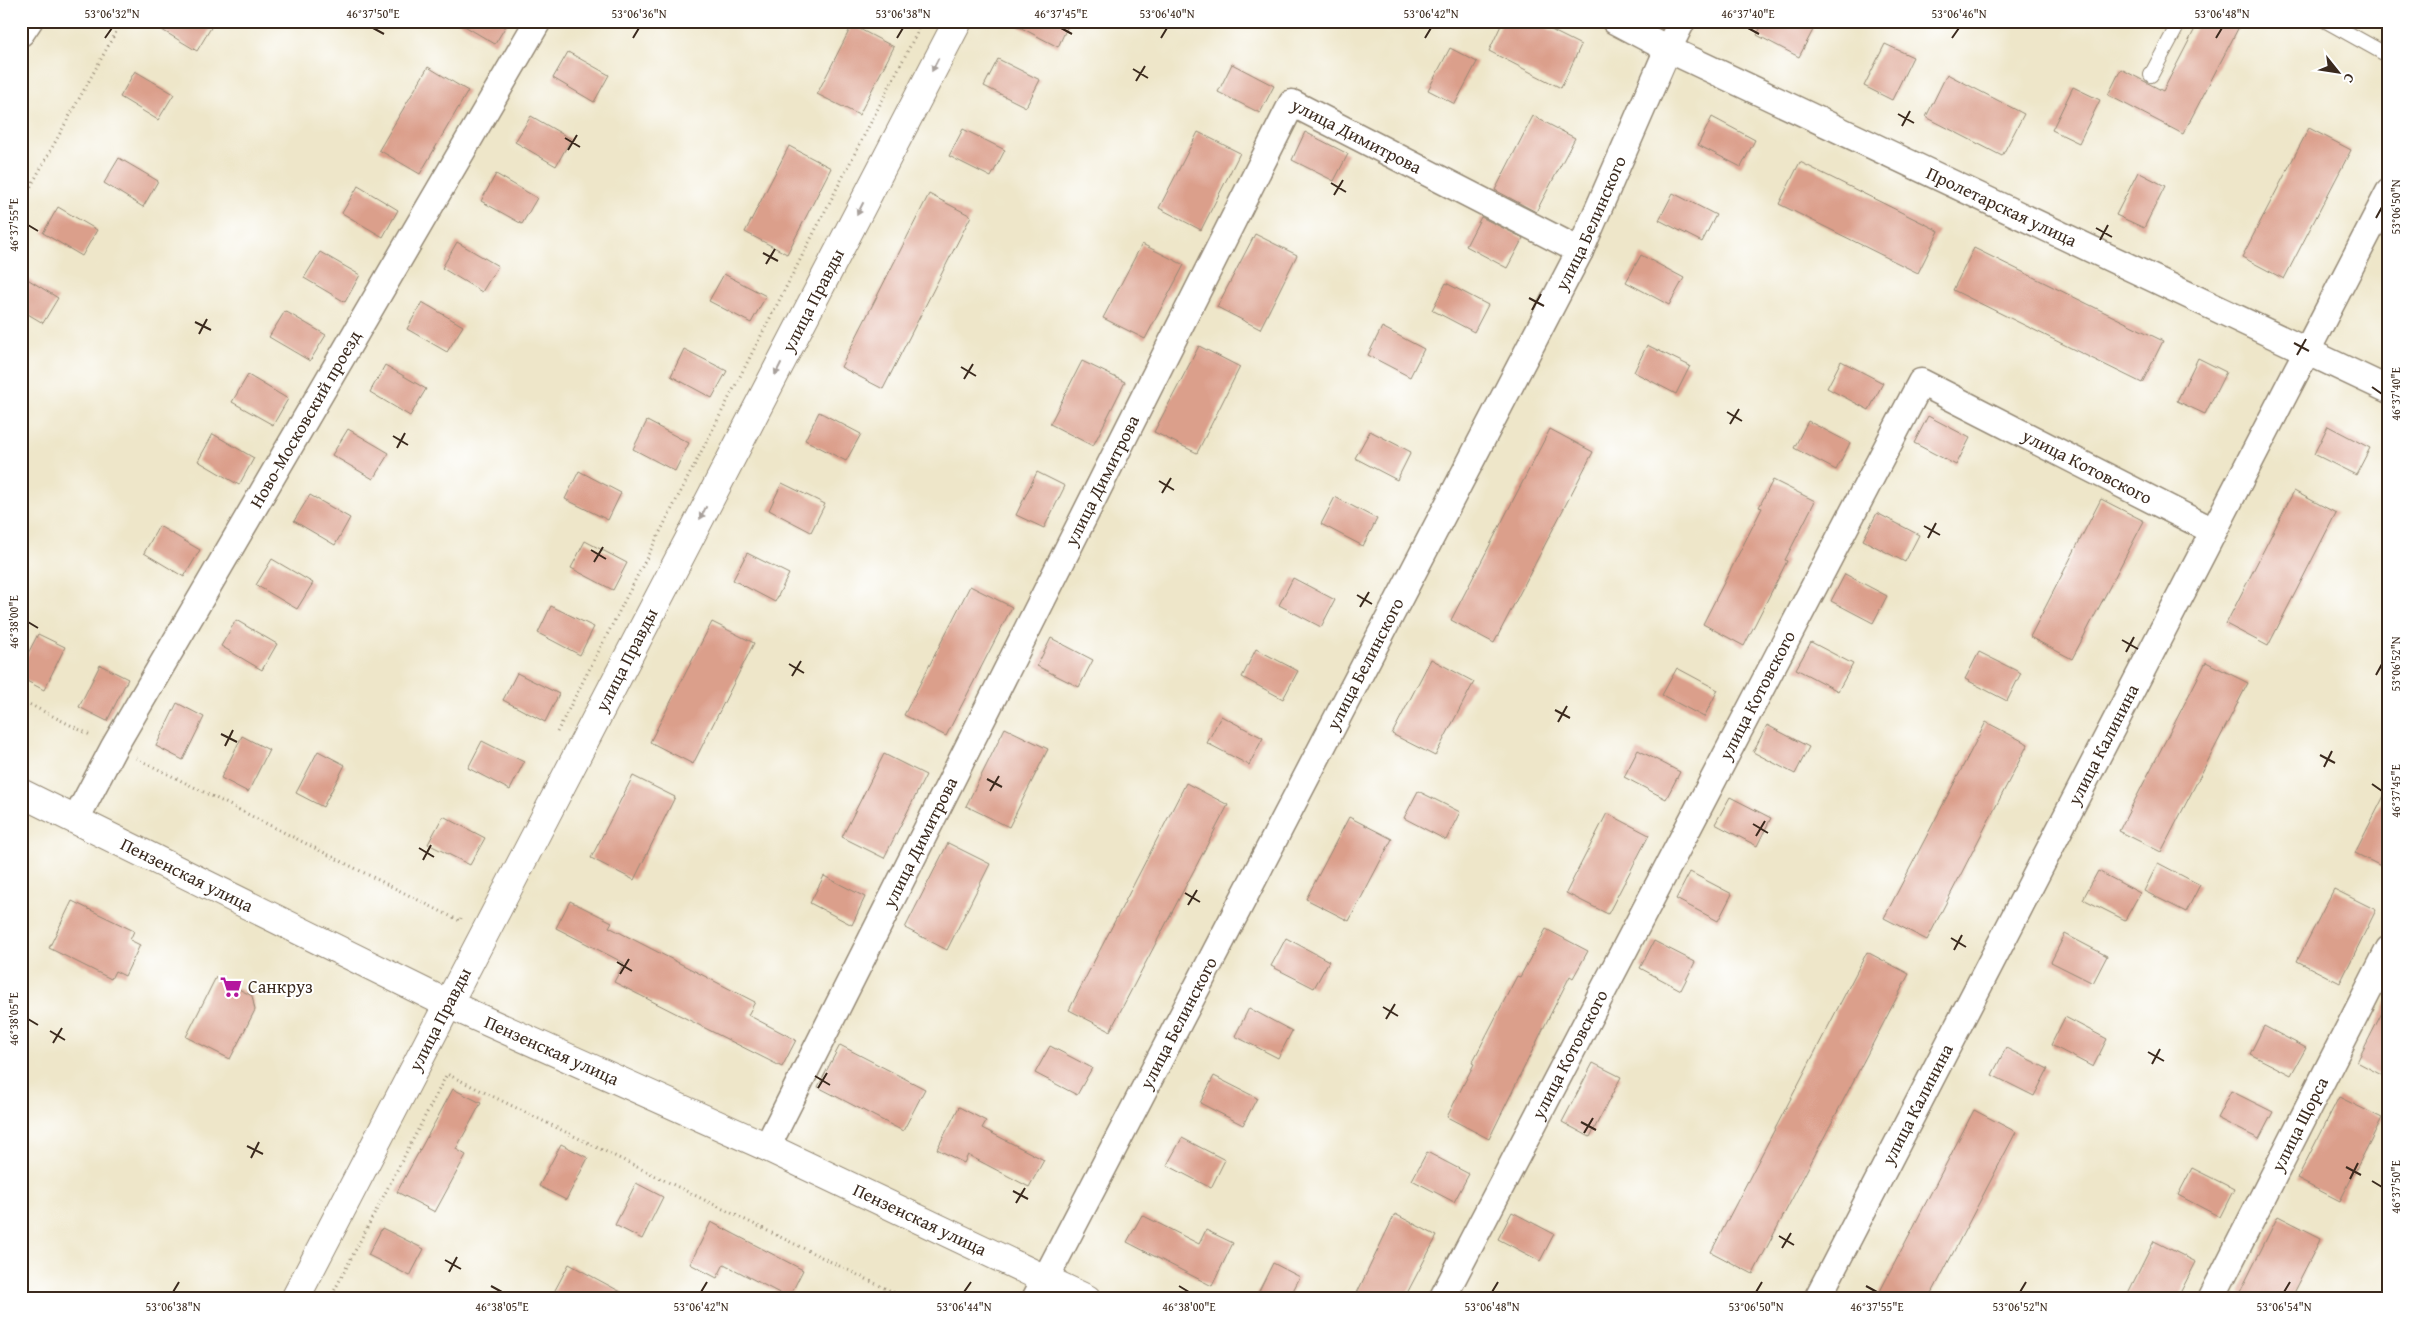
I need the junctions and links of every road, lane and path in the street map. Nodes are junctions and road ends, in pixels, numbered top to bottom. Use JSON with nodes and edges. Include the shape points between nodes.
{"nodes":[{"id":1,"x":29,"y":21,"type":"edge"},
{"id":2,"x":122,"y":21,"type":"edge"},
{"id":3,"x":538,"y":21,"type":"edge"},
{"id":4,"x":923,"y":21,"type":"edge"},
{"id":5,"x":958,"y":21,"type":"edge"},
{"id":6,"x":1615,"y":21,"type":"edge"},
{"id":7,"x":1682,"y":21,"type":"edge"},
{"id":8,"x":2180,"y":21,"type":"edge"},
{"id":9,"x":2326,"y":21,"type":"edge"},
{"id":10,"x":21,"y":33,"type":"edge"},
{"id":11,"x":1668,"y":49,"type":"junction"},
{"id":12,"x":2389,"y":56,"type":"edge"},
{"id":13,"x":2151,"y":75,"type":"dead end"},
{"id":14,"x":2389,"y":192,"type":"edge"},
{"id":15,"x":21,"y":204,"type":"edge"},
{"id":16,"x":1580,"y":251,"type":"junction"},
{"id":17,"x":2307,"y":350,"type":"junction"},
{"id":18,"x":2389,"y":390,"type":"edge"},
{"id":19,"x":2213,"y":530,"type":"junction"},
{"id":20,"x":21,"y":700,"type":"edge"},
{"id":21,"x":555,"y":736,"type":"dead end"},
{"id":22,"x":114,"y":747,"type":"junction"},
{"id":23,"x":21,"y":793,"type":"edge"},
{"id":24,"x":76,"y":819,"type":"junction"},
{"id":25,"x":464,"y":912,"type":"dead end"},
{"id":26,"x":2389,"y":949,"type":"edge"},
{"id":27,"x":448,"y":1004,"type":"junction"},
{"id":28,"x":766,"y":1147,"type":"junction"},
{"id":29,"x":1040,"y":1288,"type":"edge"},
{"id":30,"x":295,"y":1299,"type":"edge"},
{"id":31,"x":330,"y":1299,"type":"edge"},
{"id":32,"x":907,"y":1299,"type":"edge"},
{"id":33,"x":1088,"y":1299,"type":"edge"},
{"id":34,"x":1442,"y":1299,"type":"edge"},
{"id":35,"x":1817,"y":1299,"type":"edge"},
{"id":36,"x":2210,"y":1299,"type":"edge"}],
"edges":[{"from":1,"to":10,"type":"street"},
{"from":2,"to":15,"type":"path"},
{"from":3,"to":22,"type":"street","name":"Ново-Московский проезд"},
{"from":4,"to":21,"type":"path"},
{"from":5,"to":27,"type":"street","name":"улица Правды","one_way":true},
{"from":6,"to":11,"type":"street","name":"Пролетарская улица"},
{"from":7,"to":11,"type":"street","name":"улица Белинского"},
{"from":8,"to":13,"type":"lane"},
{"from":9,"to":12,"type":"lane"},
{"from":11,"to":16,"type":"street","name":"улица Белинского"},
{"from":11,"to":17,"type":"street","name":"Пролетарская улица"},
{"from":14,"to":17,"type":"street","name":"улица Калинина"},
{"from":16,"to":28,"type":"street","name":"улица Димитрова","via":[[1292,103]]},
{"from":16,"to":29,"type":"street","name":"улица Белинского"},
{"from":17,"to":18,"type":"street","name":"Пролетарская улица"},
{"from":17,"to":19,"type":"street","name":"улица Калинина"},
{"from":19,"to":34,"type":"street","name":"улица Котовского","via":[[1921,382]]},
{"from":19,"to":35,"type":"street","name":"улица Калинина"},
{"from":20,"to":22,"type":"path"},
{"from":22,"to":24,"type":"street","name":"Ново-Московский проезд"},
{"from":22,"to":25,"type":"path","via":[[460,921]]},
{"from":23,"to":24,"type":"street","name":"Пензенская улица"},
{"from":24,"to":27,"type":"street","name":"Пензенская улица"},
{"from":26,"to":36,"type":"street","name":"улица Щорса"},
{"from":27,"to":28,"type":"street","name":"Пензенская улица"},
{"from":27,"to":30,"type":"street","name":"улица Правды"},
{"from":28,"to":29,"type":"street","name":"Пензенская улица"},
{"from":29,"to":33,"type":"street","name":"Пензенская улица"},
{"from":31,"to":32,"type":"path","via":[[447,1074]]}]}
